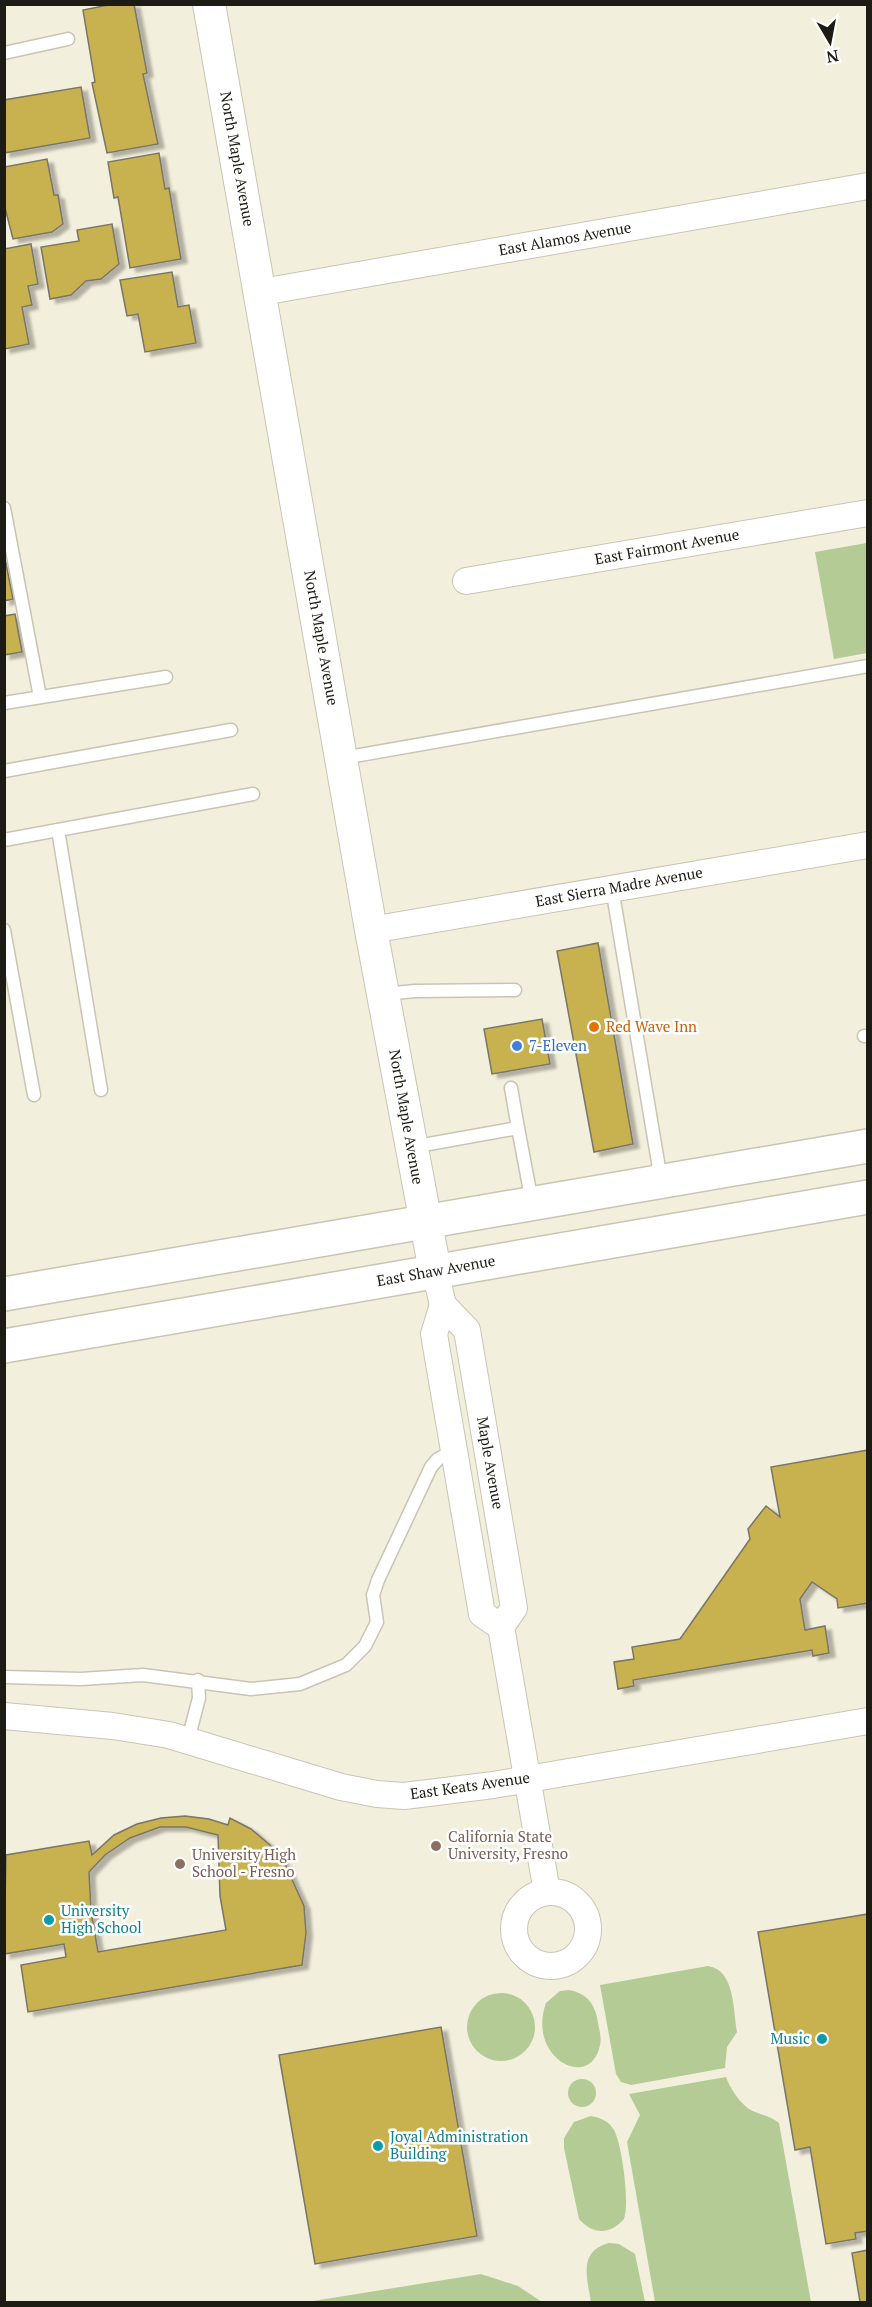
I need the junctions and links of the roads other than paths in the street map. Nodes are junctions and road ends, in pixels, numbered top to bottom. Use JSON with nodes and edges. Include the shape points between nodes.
{"nodes":[{"id":1,"x":209,"y":4,"type":"edge"},
{"id":2,"x":68,"y":39,"type":"dead end"},
{"id":3,"x":4,"y":53,"type":"edge"},
{"id":4,"x":867,"y":186,"type":"edge"},
{"id":5,"x":261,"y":292,"type":"junction"},
{"id":6,"x":4,"y":508,"type":"edge"},
{"id":7,"x":867,"y":513,"type":"edge"},
{"id":8,"x":466,"y":581,"type":"dead end"},
{"id":9,"x":867,"y":666,"type":"edge"},
{"id":10,"x":166,"y":677,"type":"dead end"},
{"id":11,"x":40,"y":697,"type":"junction"},
{"id":12,"x":4,"y":703,"type":"edge"},
{"id":13,"x":231,"y":730,"type":"dead end"},
{"id":14,"x":342,"y":758,"type":"junction"},
{"id":15,"x":4,"y":771,"type":"edge"},
{"id":16,"x":253,"y":794,"type":"dead end"},
{"id":17,"x":58,"y":830,"type":"junction"},
{"id":18,"x":4,"y":840,"type":"edge"},
{"id":19,"x":867,"y":845,"type":"edge"},
{"id":20,"x":612,"y":888,"type":"junction"},
{"id":21,"x":4,"y":930,"type":"edge"},
{"id":22,"x":371,"y":930,"type":"junction"},
{"id":23,"x":514,"y":990,"type":"dead end"},
{"id":24,"x":383,"y":994,"type":"junction"},
{"id":25,"x":511,"y":1088,"type":"dead end"},
{"id":26,"x":101,"y":1090,"type":"dead end"},
{"id":27,"x":34,"y":1095,"type":"dead end"},
{"id":28,"x":518,"y":1128,"type":"junction"},
{"id":29,"x":867,"y":1146,"type":"edge"},
{"id":30,"x":412,"y":1147,"type":"junction"},
{"id":31,"x":661,"y":1181,"type":"junction"},
{"id":32,"x":867,"y":1197,"type":"edge"},
{"id":33,"x":532,"y":1203,"type":"junction"},
{"id":34,"x":426,"y":1221,"type":"junction"},
{"id":35,"x":435,"y":1271,"type":"junction"},
{"id":36,"x":4,"y":1294,"type":"edge"},
{"id":37,"x":443,"y":1305,"type":"junction"},
{"id":38,"x":4,"y":1346,"type":"edge"},
{"id":39,"x":453,"y":1451,"type":"junction"},
{"id":40,"x":501,"y":1627,"type":"junction"},
{"id":41,"x":4,"y":1677,"type":"edge"},
{"id":42,"x":198,"y":1680,"type":"junction"},
{"id":43,"x":4,"y":1716,"type":"edge"},
{"id":44,"x":867,"y":1720,"type":"edge"},
{"id":45,"x":188,"y":1740,"type":"junction"},
{"id":46,"x":526,"y":1779,"type":"junction"},
{"id":47,"x":547,"y":1892,"type":"dead end"}],
"edges":[{"from":1,"to":5,"type":"street","name":"North Maple Avenue"},
{"from":2,"to":3,"type":"lane"},
{"from":4,"to":5,"type":"street","name":"East Alamos Avenue"},
{"from":5,"to":14,"type":"street","name":"North Maple Avenue"},
{"from":6,"to":11,"type":"lane"},
{"from":7,"to":8,"type":"street","name":"East Fairmont Avenue"},
{"from":9,"to":14,"type":"lane"},
{"from":10,"to":11,"type":"lane"},
{"from":11,"to":12,"type":"lane"},
{"from":13,"to":15,"type":"lane"},
{"from":14,"to":22,"type":"street","name":"North Maple Avenue"},
{"from":16,"to":17,"type":"lane"},
{"from":17,"to":18,"type":"lane"},
{"from":17,"to":26,"type":"lane"},
{"from":19,"to":20,"type":"street","name":"East Sierra Madre Avenue"},
{"from":20,"to":22,"type":"street","name":"East Sierra Madre Avenue"},
{"from":20,"to":31,"type":"lane"},
{"from":21,"to":27,"type":"lane"},
{"from":22,"to":24,"type":"street","name":"North Maple Avenue"},
{"from":23,"to":24,"type":"lane"},
{"from":24,"to":30,"type":"street","name":"North Maple Avenue"},
{"from":25,"to":28,"type":"lane"},
{"from":28,"to":30,"type":"lane"},
{"from":28,"to":33,"type":"lane"},
{"from":29,"to":31,"type":"main road"},
{"from":30,"to":34,"type":"street","name":"North Maple Avenue"},
{"from":31,"to":33,"type":"main road"},
{"from":32,"to":35,"type":"main road","name":"East Shaw Avenue"},
{"from":33,"to":34,"type":"main road"},
{"from":34,"to":35,"type":"street","name":"North Maple Avenue"},
{"from":34,"to":36,"type":"main road"},
{"from":35,"to":37,"type":"street"},
{"from":35,"to":38,"type":"main road","name":"East Shaw Avenue"},
{"from":37,"to":39,"type":"street","via":[[434,1334]]},
{"from":37,"to":40,"type":"street","name":"Maple Avenue","via":[[467,1330],[514,1608]]},
{"from":39,"to":40,"type":"street","via":[[482,1614]]},
{"from":39,"to":42,"type":"lane","via":[[431,1467],[374,1590],[375,1627],[361,1651],[346,1665],[309,1681],[276,1688],[251,1689]]},
{"from":40,"to":46,"type":"street"},
{"from":41,"to":42,"type":"lane","via":[[143,1675]]},
{"from":42,"to":45,"type":"lane","via":[[199,1698]]},
{"from":43,"to":45,"type":"street","name":"East Keats Avenue","via":[[113,1726]]},
{"from":44,"to":46,"type":"street","name":"East Keats Avenue"},
{"from":45,"to":46,"type":"street","name":"East Keats Avenue","via":[[341,1787],[377,1794],[427,1795]]},
{"from":46,"to":47,"type":"street"}]}
